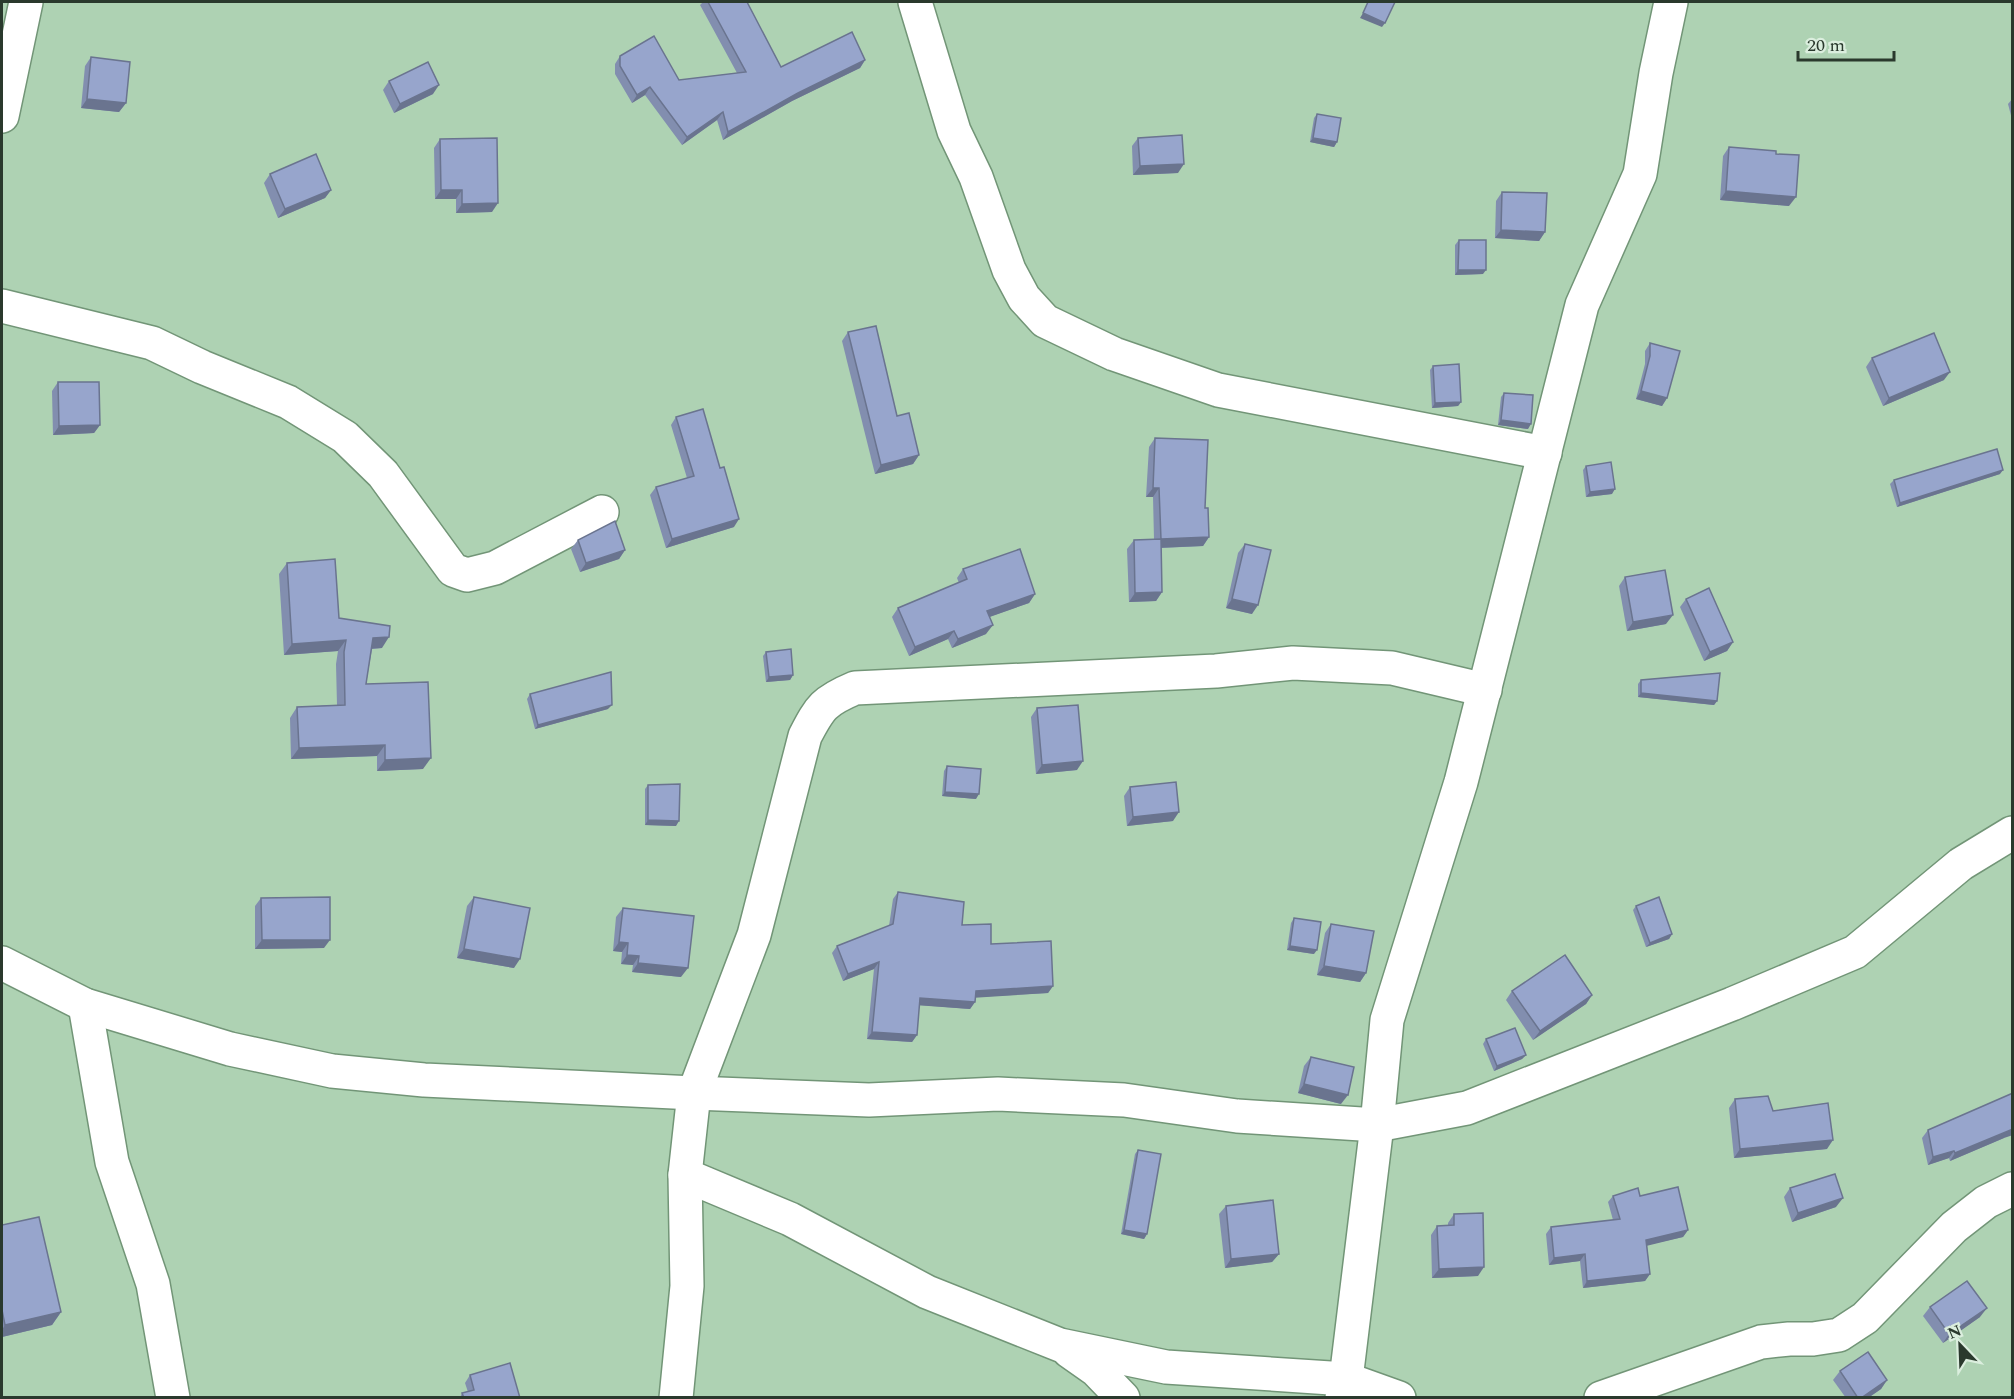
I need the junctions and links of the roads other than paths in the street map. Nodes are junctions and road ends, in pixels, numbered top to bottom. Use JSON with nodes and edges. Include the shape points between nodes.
{"nodes":[{"id":1,"x":26,"y":2,"type":"edge"},
{"id":2,"x":915,"y":2,"type":"edge"},
{"id":3,"x":1671,"y":2,"type":"edge"},
{"id":4,"x":2,"y":116,"type":"edge"},
{"id":5,"x":2,"y":306,"type":"edge"},
{"id":6,"x":1545,"y":453,"type":"junction"},
{"id":7,"x":602,"y":512,"type":"dead end"},
{"id":8,"x":1485,"y":690,"type":"junction"},
{"id":9,"x":2013,"y":833,"type":"edge"},
{"id":10,"x":2,"y":963,"type":"edge"},
{"id":11,"x":85,"y":1005,"type":"junction"},
{"id":12,"x":694,"y":1093,"type":"junction"},
{"id":13,"x":1377,"y":1125,"type":"junction"},
{"id":14,"x":685,"y":1175,"type":"junction"},
{"id":15,"x":2013,"y":1188,"type":"edge"},
{"id":16,"x":1060,"y":1345,"type":"junction"},
{"id":17,"x":1344,"y":1388,"type":"edge"},
{"id":18,"x":172,"y":1398,"type":"edge"},
{"id":19,"x":676,"y":1398,"type":"edge"},
{"id":20,"x":1123,"y":1398,"type":"edge"},
{"id":21,"x":1399,"y":1398,"type":"edge"},
{"id":22,"x":1601,"y":1398,"type":"edge"}],
"edges":[{"from":1,"to":4,"type":"street"},
{"from":2,"to":6,"type":"street","via":[[954,131],[976,177],[1009,270],[1024,298],[1045,321],[1114,354],[1218,390]]},
{"from":3,"to":6,"type":"street","via":[[1640,174],[1582,305]]},
{"from":5,"to":7,"type":"street","via":[[152,343],[288,402],[345,437],[383,474],[453,570],[467,575],[495,568]]},
{"from":6,"to":8,"type":"street"},
{"from":8,"to":12,"type":"street","via":[[1392,668],[1293,663],[1215,671],[855,688],[834,697],[819,709],[805,736],[754,935]]},
{"from":8,"to":13,"type":"street","via":[[1461,782],[1387,1020]]},
{"from":9,"to":13,"type":"street","via":[[1962,864],[1855,952],[1467,1108]]},
{"from":10,"to":11,"type":"street"},
{"from":11,"to":12,"type":"street","via":[[230,1049],[332,1071],[424,1080]]},
{"from":11,"to":18,"type":"street","via":[[112,1162],[153,1284]]},
{"from":12,"to":13,"type":"street","via":[[869,1100],[998,1094],[1124,1100],[1237,1116]]},
{"from":12,"to":14,"type":"street"},
{"from":13,"to":17,"type":"street"},
{"from":14,"to":16,"type":"street","via":[[790,1219],[927,1292]]},
{"from":14,"to":19,"type":"street","via":[[687,1286]]},
{"from":15,"to":22,"type":"street","via":[[1986,1202],[1954,1227],[1865,1318],[1839,1335],[1761,1342]]},
{"from":16,"to":17,"type":"street","via":[[1166,1367]]},
{"from":16,"to":20,"type":"street","via":[[1096,1370]]},
{"from":17,"to":21,"type":"street"}]}
